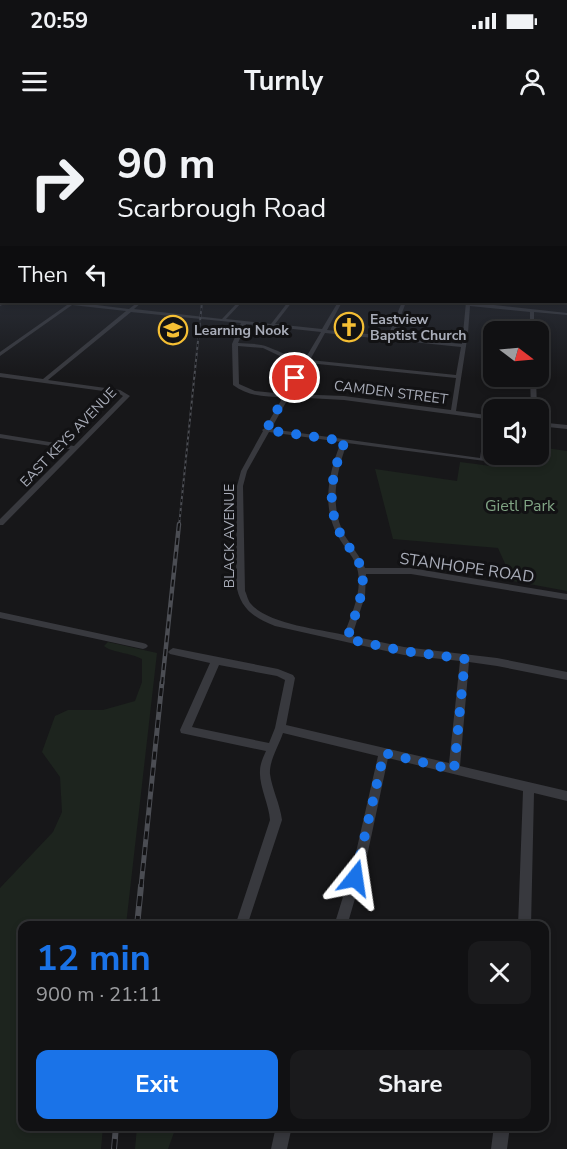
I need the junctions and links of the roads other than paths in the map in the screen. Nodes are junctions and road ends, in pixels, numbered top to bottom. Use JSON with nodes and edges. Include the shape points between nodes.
{"nodes":[{"id":1,"x":72,"y":303,"type":"edge"},
{"id":2,"x":80,"y":303,"type":"edge"},
{"id":3,"x":139,"y":303,"type":"edge"},
{"id":4,"x":239,"y":303,"type":"edge"},
{"id":5,"x":289,"y":303,"type":"edge"},
{"id":6,"x":339,"y":303,"type":"edge"},
{"id":7,"x":404,"y":303,"type":"edge"},
{"id":8,"x":467,"y":303,"type":"edge"},
{"id":9,"x":130,"y":310,"type":"junction"},
{"id":10,"x":532,"y":310,"type":"junction"},
{"id":11,"x":567,"y":314,"type":"edge"},
{"id":12,"x":223,"y":320,"type":"junction"},
{"id":13,"x":532,"y":321,"type":"edge"},
{"id":14,"x":244,"y":323,"type":"junction"},
{"id":15,"x":272,"y":325,"type":"junction"},
{"id":16,"x":322,"y":331,"type":"junction"},
{"id":17,"x":390,"y":338,"type":"junction"},
{"id":18,"x":236,"y":344,"type":"junction"},
{"id":19,"x":464,"y":346,"type":"junction"},
{"id":20,"x":0,"y":354,"type":"edge"},
{"id":21,"x":305,"y":361,"type":"junction"},
{"id":22,"x":0,"y":375,"type":"edge"},
{"id":23,"x":459,"y":377,"type":"junction"},
{"id":24,"x":44,"y":381,"type":"junction"},
{"id":25,"x":285,"y":395,"type":"junction"},
{"id":26,"x":453,"y":412,"type":"junction"},
{"id":27,"x":483,"y":416,"type":"edge"},
{"id":28,"x":549,"y":425,"type":"edge"},
{"id":29,"x":567,"y":427,"type":"edge"},
{"id":30,"x":266,"y":430,"type":"junction"},
{"id":31,"x":0,"y":436,"type":"edge"},
{"id":32,"x":345,"y":441,"type":"junction"},
{"id":33,"x":76,"y":448,"type":"junction"},
{"id":34,"x":483,"y":460,"type":"edge"},
{"id":35,"x":0,"y":523,"type":"edge"},
{"id":36,"x":362,"y":572,"type":"junction"},
{"id":37,"x":567,"y":597,"type":"edge"},
{"id":38,"x":0,"y":615,"type":"edge"},
{"id":39,"x":347,"y":639,"type":"junction"},
{"id":40,"x":143,"y":646,"type":"dead end"},
{"id":41,"x":173,"y":652,"type":"dead end"},
{"id":42,"x":465,"y":659,"type":"junction"},
{"id":43,"x":216,"y":661,"type":"junction"},
{"id":44,"x":567,"y":676,"type":"edge"},
{"id":45,"x":280,"y":728,"type":"junction"},
{"id":46,"x":272,"y":748,"type":"junction"},
{"id":47,"x":384,"y":753,"type":"junction"},
{"id":48,"x":454,"y":770,"type":"junction"},
{"id":49,"x":529,"y":787,"type":"junction"},
{"id":50,"x":567,"y":796,"type":"edge"},
{"id":51,"x":242,"y":921,"type":"edge"},
{"id":52,"x":342,"y":921,"type":"edge"},
{"id":53,"x":524,"y":921,"type":"edge"},
{"id":54,"x":283,"y":1131,"type":"edge"},
{"id":55,"x":501,"y":1131,"type":"edge"},
{"id":56,"x":279,"y":1149,"type":"edge"},
{"id":57,"x":499,"y":1149,"type":"edge"}],
"edges":[{"from":1,"to":20,"type":"street"},
{"from":2,"to":9,"type":"street"},
{"from":3,"to":9,"type":"street"},
{"from":4,"to":12,"type":"street"},
{"from":5,"to":15,"type":"street"},
{"from":6,"to":16,"type":"street","name":"BLACK AVENUE"},
{"from":7,"to":17,"type":"street"},
{"from":8,"to":10,"type":"street"},
{"from":8,"to":19,"type":"street"},
{"from":9,"to":12,"type":"street"},
{"from":9,"to":24,"type":"street"},
{"from":10,"to":11,"type":"street"},
{"from":10,"to":13,"type":"street"},
{"from":12,"to":14,"type":"street"},
{"from":14,"to":15,"type":"street"},
{"from":14,"to":18,"type":"street"},
{"from":15,"to":16,"type":"street"},
{"from":16,"to":17,"type":"street"},
{"from":16,"to":21,"type":"street","name":"BLACK AVENUE"},
{"from":17,"to":19,"type":"street"},
{"from":18,"to":21,"type":"street","via":[[264,346]]},
{"from":18,"to":25,"type":"street","name":"CAMDEN STREET","via":[[236,385],[249,391]]},
{"from":19,"to":23,"type":"street"},
{"from":21,"to":23,"type":"street"},
{"from":21,"to":25,"type":"street","name":"BLACK AVENUE"},
{"from":22,"to":24,"type":"street"},
{"from":23,"to":26,"type":"street"},
{"from":24,"to":33,"type":"street","name":"EAST KEYS AVENUE","via":[[126,394],[126,399]]},
{"from":25,"to":26,"type":"street","name":"CAMDEN STREET"},
{"from":25,"to":30,"type":"street","name":"BLACK AVENUE"},
{"from":26,"to":27,"type":"street","name":"CAMDEN STREET"},
{"from":28,"to":29,"type":"street"},
{"from":30,"to":32,"type":"street"},
{"from":30,"to":39,"type":"street","name":"BLACK AVENUE","via":[[240,486],[241,591],[247,605],[275,623]]},
{"from":31,"to":33,"type":"street"},
{"from":32,"to":34,"type":"street"},
{"from":32,"to":36,"type":"street","via":[[333,475],[332,495],[340,533]]},
{"from":33,"to":35,"type":"street","name":"EAST KEYS AVENUE"},
{"from":36,"to":37,"type":"street","name":"STANHOPE ROAD","via":[[411,571]]},
{"from":36,"to":39,"type":"street","via":[[362,588]]},
{"from":38,"to":40,"type":"street"},
{"from":39,"to":42,"type":"street"},
{"from":41,"to":43,"type":"street"},
{"from":42,"to":44,"type":"street"},
{"from":42,"to":48,"type":"street"},
{"from":43,"to":45,"type":"street","via":[[290,678]]},
{"from":43,"to":46,"type":"street","via":[[185,730]]},
{"from":45,"to":46,"type":"street"},
{"from":45,"to":47,"type":"street"},
{"from":46,"to":51,"type":"street","via":[[265,774],[276,820]]},
{"from":47,"to":48,"type":"street"},
{"from":47,"to":52,"type":"street","via":[[360,861]]},
{"from":48,"to":49,"type":"street"},
{"from":49,"to":50,"type":"street"},
{"from":49,"to":53,"type":"street"},
{"from":54,"to":56,"type":"street"},
{"from":55,"to":57,"type":"street"}]}
